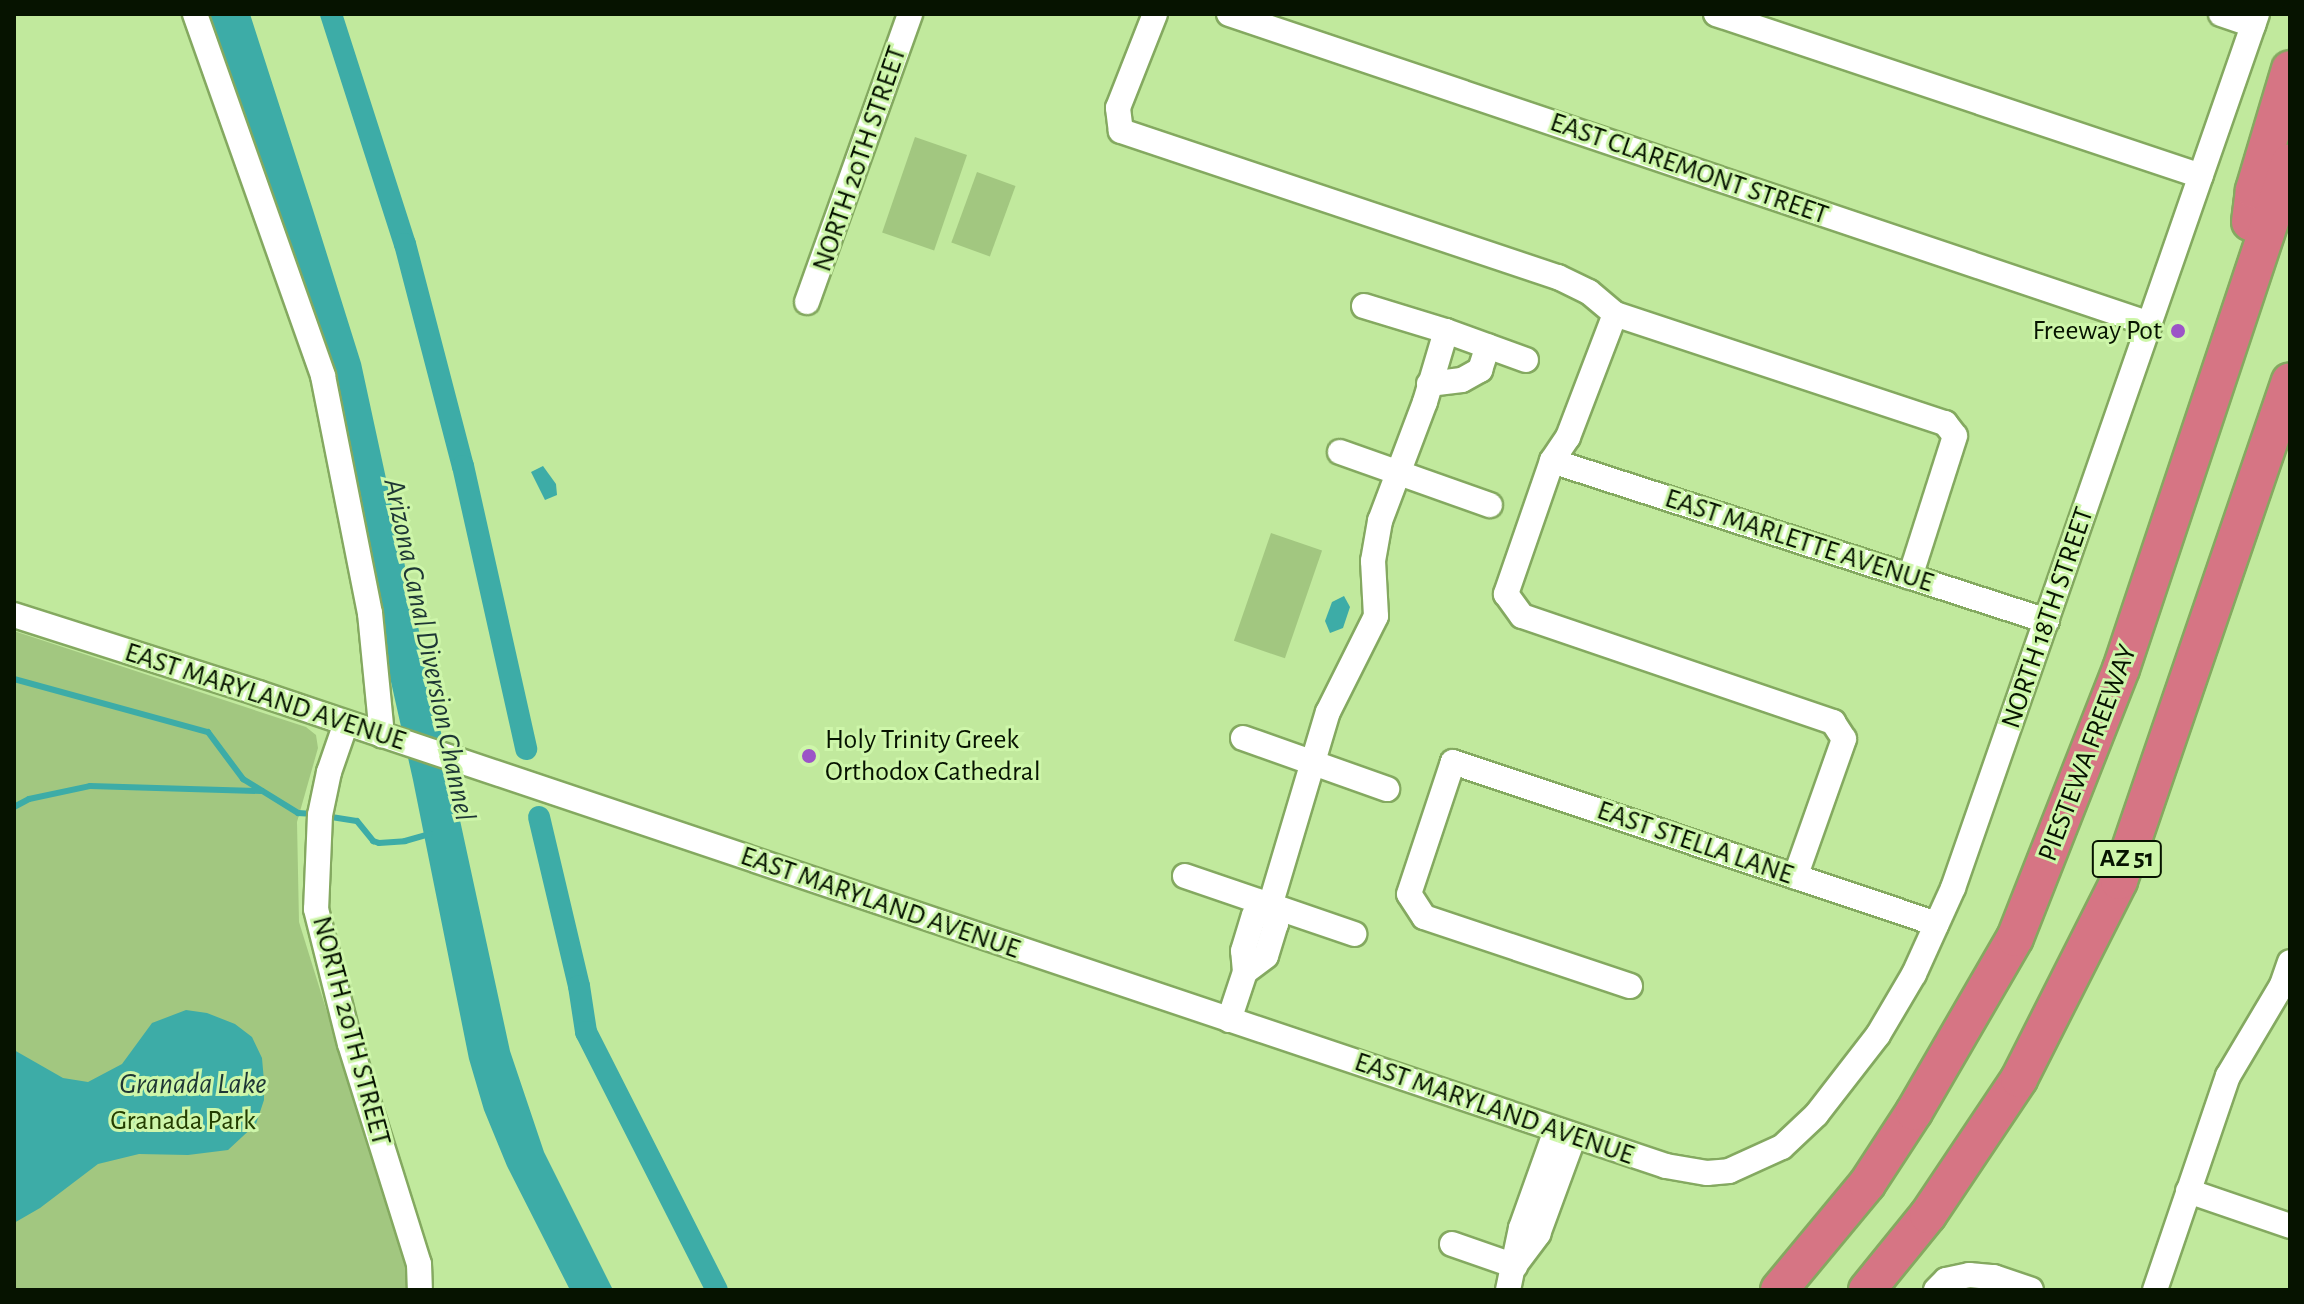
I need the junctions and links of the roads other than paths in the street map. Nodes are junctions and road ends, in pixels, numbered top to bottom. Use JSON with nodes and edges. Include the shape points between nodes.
{"nodes":[{"id":1,"x":195,"y":14,"type":"edge"},
{"id":2,"x":910,"y":14,"type":"edge"},
{"id":3,"x":1155,"y":14,"type":"edge"},
{"id":4,"x":1229,"y":14,"type":"edge"},
{"id":5,"x":1716,"y":14,"type":"edge"},
{"id":6,"x":2221,"y":14,"type":"edge"},
{"id":7,"x":2255,"y":19,"type":"edge"},
{"id":8,"x":2290,"y":69,"type":"edge"},
{"id":9,"x":2290,"y":162,"type":"edge"},
{"id":10,"x":2201,"y":176,"type":"junction"},
{"id":11,"x":2241,"y":300,"type":"junction"},
{"id":12,"x":807,"y":302,"type":"dead end"},
{"id":13,"x":1364,"y":306,"type":"dead end"},
{"id":14,"x":1615,"y":314,"type":"junction"},
{"id":15,"x":2150,"y":324,"type":"junction"},
{"id":16,"x":1446,"y":331,"type":"junction"},
{"id":17,"x":1488,"y":346,"type":"junction"},
{"id":18,"x":1526,"y":360,"type":"dead end"},
{"id":19,"x":2290,"y":381,"type":"edge"},
{"id":20,"x":1429,"y":384,"type":"junction"},
{"id":21,"x":1340,"y":452,"type":"dead end"},
{"id":22,"x":1552,"y":461,"type":"junction"},
{"id":23,"x":1398,"y":473,"type":"junction"},
{"id":24,"x":1490,"y":505,"type":"dead end"},
{"id":25,"x":1910,"y":577,"type":"junction"},
{"id":26,"x":14,"y":615,"type":"edge"},
{"id":27,"x":2047,"y":621,"type":"junction"},
{"id":28,"x":346,"y":723,"type":"junction"},
{"id":29,"x":1243,"y":738,"type":"dead end"},
{"id":30,"x":392,"y":739,"type":"junction"},
{"id":31,"x":1312,"y":764,"type":"junction"},
{"id":32,"x":1387,"y":789,"type":"dead end"},
{"id":33,"x":1185,"y":876,"type":"dead end"},
{"id":34,"x":1795,"y":877,"type":"junction"},
{"id":35,"x":1270,"y":906,"type":"junction"},
{"id":36,"x":1937,"y":924,"type":"junction"},
{"id":37,"x":1354,"y":934,"type":"dead end"},
{"id":38,"x":2290,"y":962,"type":"edge"},
{"id":39,"x":1630,"y":986,"type":"dead end"},
{"id":40,"x":1229,"y":1020,"type":"junction"},
{"id":41,"x":1565,"y":1133,"type":"junction"},
{"id":42,"x":1747,"y":1165,"type":"joint"},
{"id":43,"x":2188,"y":1191,"type":"junction"},
{"id":44,"x":2290,"y":1226,"type":"edge"},
{"id":45,"x":1452,"y":1244,"type":"dead end"},
{"id":46,"x":1515,"y":1266,"type":"junction"},
{"id":47,"x":1941,"y":1285,"type":"edge"},
{"id":48,"x":420,"y":1290,"type":"edge"},
{"id":49,"x":1508,"y":1290,"type":"edge"},
{"id":50,"x":1779,"y":1290,"type":"edge"},
{"id":51,"x":1867,"y":1290,"type":"edge"},
{"id":52,"x":2031,"y":1290,"type":"edge"},
{"id":53,"x":2155,"y":1290,"type":"edge"}],
"edges":[{"from":1,"to":30,"type":"street","via":[[323,376]]},
{"from":2,"to":12,"type":"street","name":"NORTH 20TH STREET"},
{"from":3,"to":14,"type":"street","via":[[1118,108],[1121,131],[1558,277],[1589,292]]},
{"from":4,"to":15,"type":"street","name":"EAST CLAREMONT STREET"},
{"from":5,"to":10,"type":"street"},
{"from":6,"to":7,"type":"street"},
{"from":7,"to":10,"type":"street","name":"NORTH 18TH STREET"},
{"from":8,"to":11,"type":"highway","via":[[2254,190]]},
{"from":9,"to":11,"type":"highway","name":"PIESTEWA FREEWAY","number":"AZ 51"},
{"from":10,"to":15,"type":"street","name":"NORTH 18TH STREET"},
{"from":11,"to":50,"type":"highway","name":"PIESTEWA FREEWAY","number":"AZ 51","via":[[2121,669],[2015,938],[1875,1172]]},
{"from":13,"to":16,"type":"street"},
{"from":14,"to":22,"type":"street","via":[[1568,437]]},
{"from":14,"to":25,"type":"street","via":[[1945,423],[1955,436]]},
{"from":15,"to":27,"type":"street","name":"NORTH 18TH STREET"},
{"from":16,"to":17,"type":"street"},
{"from":16,"to":20,"type":"street"},
{"from":17,"to":18,"type":"street"},
{"from":17,"to":20,"type":"street","via":[[1480,370],[1462,380]]},
{"from":19,"to":51,"type":"highway","number":"AZ 51","via":[[2119,881],[2019,1079],[1928,1215]]},
{"from":20,"to":23,"type":"street"},
{"from":21,"to":23,"type":"street"},
{"from":22,"to":25,"type":"street","name":"EAST MARLETTE AVENUE"},
{"from":22,"to":34,"type":"street","via":[[1506,594],[1522,616],[1833,722],[1844,739]]},
{"from":23,"to":24,"type":"street"},
{"from":23,"to":31,"type":"street","via":[[1380,521],[1373,561],[1376,616],[1328,712]]},
{"from":25,"to":27,"type":"street","name":"EAST MARLETTE AVENUE"},
{"from":26,"to":28,"type":"street","name":"EAST MARYLAND AVENUE"},
{"from":27,"to":36,"type":"street","name":"NORTH 18TH STREET"},
{"from":28,"to":30,"type":"street","name":"EAST MARYLAND AVENUE"},
{"from":28,"to":48,"type":"street","name":"NORTH 20TH STREET","via":[[320,815],[316,909],[350,1044],[419,1264]]},
{"from":29,"to":31,"type":"street"},
{"from":30,"to":40,"type":"street","name":"EAST MARYLAND AVENUE"},
{"from":31,"to":32,"type":"street"},
{"from":31,"to":35,"type":"street"},
{"from":33,"to":35,"type":"street"},
{"from":34,"to":36,"type":"street","name":"EAST STELLA LANE"},
{"from":34,"to":39,"type":"street","name":"EAST STELLA LANE","via":[[1453,762],[1409,894],[1424,917]]},
{"from":35,"to":37,"type":"street"},
{"from":35,"to":40,"type":"street","via":[[1254,916],[1243,951],[1245,972]]},
{"from":36,"to":42,"type":"street","name":"NORTH 18TH STREET","via":[[1898,1003],[1827,1103],[1782,1147]]},
{"from":38,"to":43,"type":"street","via":[[2228,1076]]},
{"from":40,"to":41,"type":"street","name":"EAST MARYLAND AVENUE"},
{"from":41,"to":42,"type":"street","name":"EAST MARYLAND AVENUE","via":[[1687,1170],[1707,1173]]},
{"from":41,"to":46,"type":"street"},
{"from":43,"to":44,"type":"street"},
{"from":43,"to":53,"type":"street"},
{"from":45,"to":46,"type":"street"},
{"from":46,"to":49,"type":"street"},
{"from":47,"to":52,"type":"street","via":[[1969,1275]]}]}
